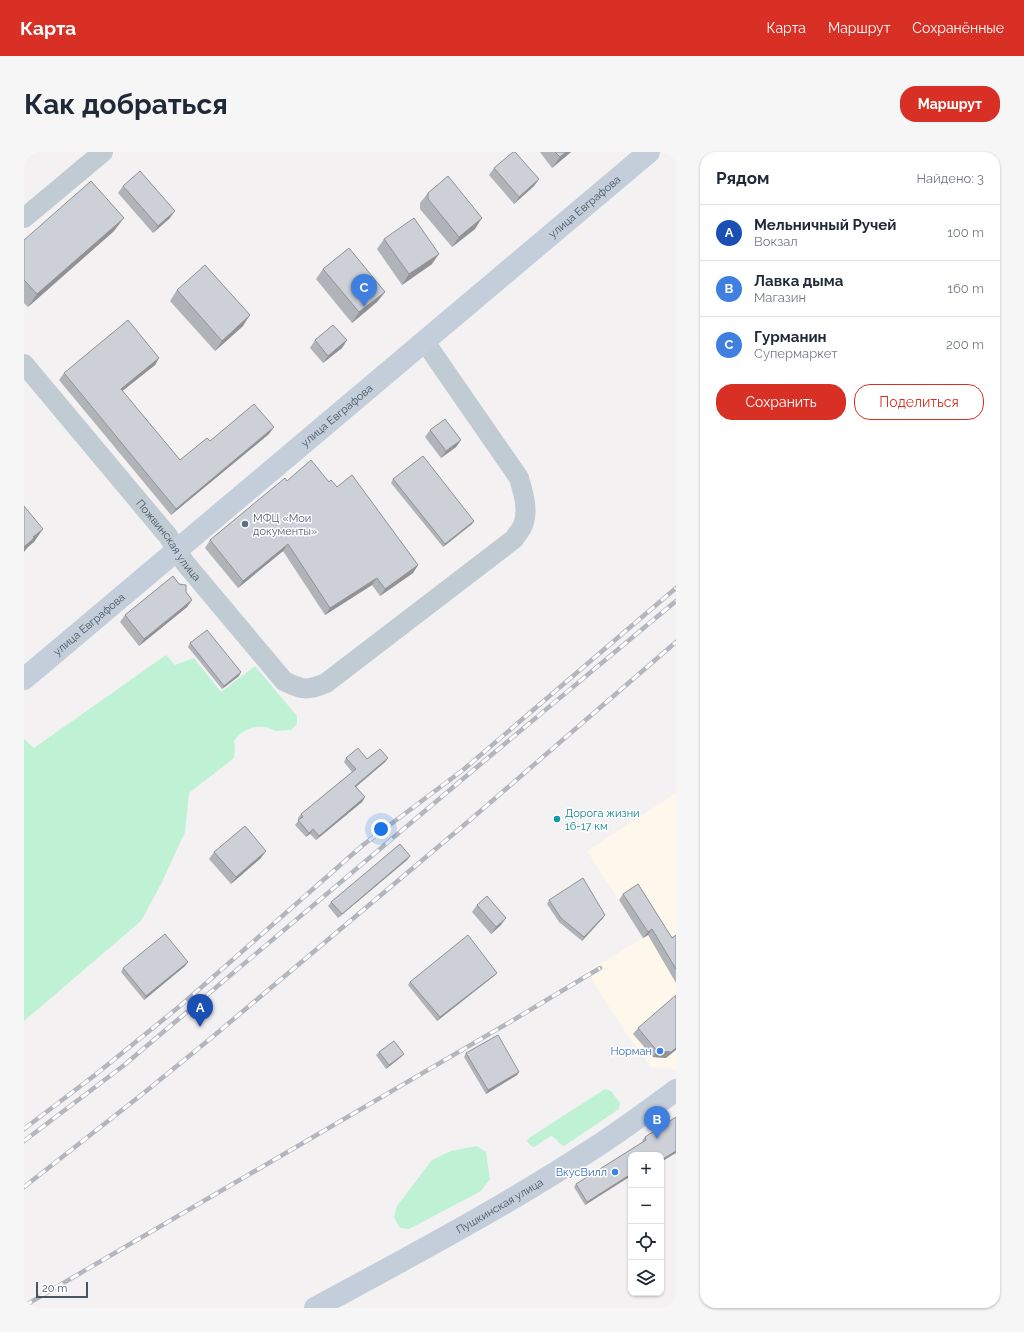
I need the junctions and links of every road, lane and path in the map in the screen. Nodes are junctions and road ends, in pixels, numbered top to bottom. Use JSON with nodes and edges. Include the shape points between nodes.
{"nodes":[{"id":1,"x":103,"y":152,"type":"edge"},
{"id":2,"x":649,"y":152,"type":"edge"},
{"id":3,"x":24,"y":218,"type":"edge"},
{"id":4,"x":424,"y":342,"type":"junction"},
{"id":5,"x":24,"y":364,"type":"edge"},
{"id":6,"x":177,"y":550,"type":"junction"},
{"id":7,"x":24,"y":678,"type":"edge"},
{"id":8,"x":676,"y":1090,"type":"edge"},
{"id":9,"x":314,"y":1308,"type":"edge"}],
"edges":[{"from":1,"to":3,"type":"street"},
{"from":2,"to":4,"type":"street","name":"улица Евграфова"},
{"from":4,"to":6,"type":"street","name":"улица Евграфова"},
{"from":4,"to":6,"type":"street","name":"Пожвинская улица","via":[[518,478],[526,508],[523,525],[514,538],[326,683],[312,689],[297,688],[284,681],[185,563]]},
{"from":5,"to":6,"type":"street","name":"Пожвинская улица"},
{"from":6,"to":7,"type":"street","name":"улица Евграфова"},
{"from":8,"to":9,"type":"street","name":"Пушкинская улица","via":[[595,1148],[527,1190]]}]}
